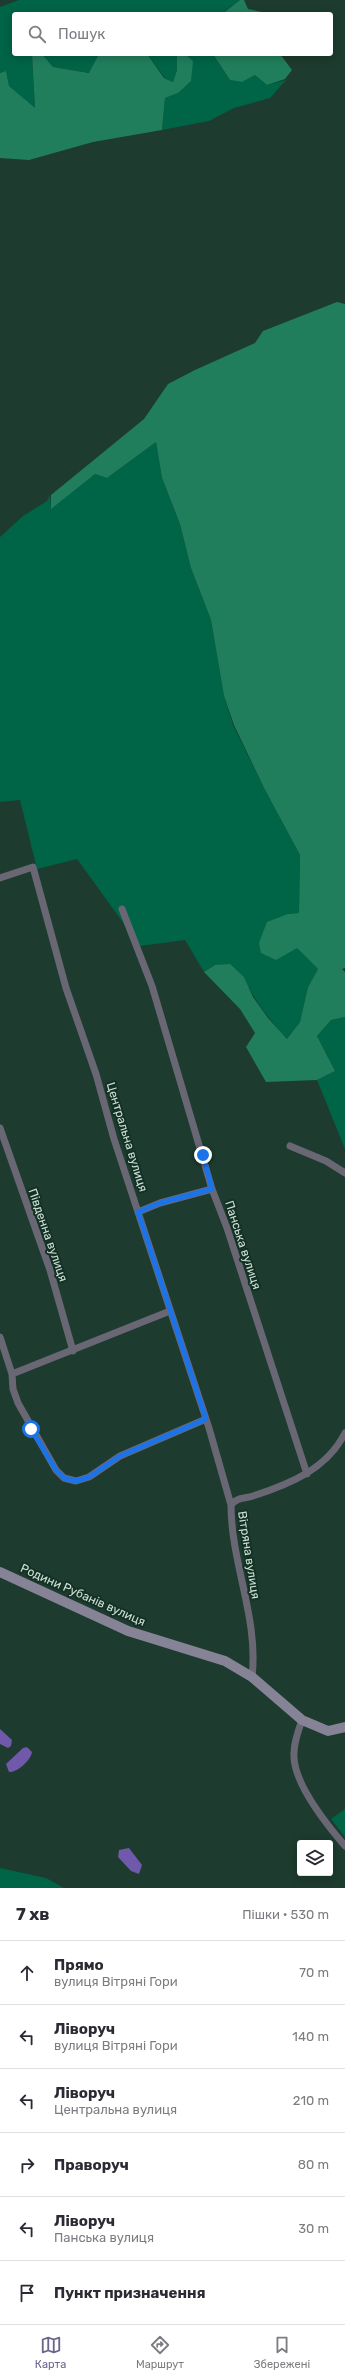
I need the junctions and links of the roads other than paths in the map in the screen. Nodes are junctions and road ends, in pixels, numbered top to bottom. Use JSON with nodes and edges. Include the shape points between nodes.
{"nodes":[{"id":1,"x":0,"y":878,"type":"edge"},
{"id":2,"x":122,"y":909,"type":"dead end"},
{"id":3,"x":0,"y":1128,"type":"edge"},
{"id":4,"x":290,"y":1146,"type":"dead end"},
{"id":5,"x":345,"y":1173,"type":"edge"},
{"id":6,"x":212,"y":1189,"type":"junction"},
{"id":7,"x":138,"y":1212,"type":"junction"},
{"id":8,"x":170,"y":1311,"type":"junction"},
{"id":9,"x":0,"y":1337,"type":"edge"},
{"id":10,"x":73,"y":1350,"type":"junction"},
{"id":11,"x":3,"y":1356,"type":"edge"},
{"id":12,"x":12,"y":1374,"type":"junction"},
{"id":13,"x":206,"y":1419,"type":"junction"},
{"id":14,"x":345,"y":1433,"type":"edge"},
{"id":15,"x":307,"y":1474,"type":"junction"},
{"id":16,"x":231,"y":1505,"type":"junction"},
{"id":17,"x":0,"y":1572,"type":"edge"},
{"id":18,"x":252,"y":1677,"type":"junction"},
{"id":19,"x":302,"y":1720,"type":"junction"},
{"id":20,"x":345,"y":1727,"type":"edge"},
{"id":21,"x":345,"y":1846,"type":"edge"}],
"edges":[{"from":1,"to":7,"type":"street","name":"Центральна вулиця","via":[[33,867],[66,988],[96,1074]]},
{"from":2,"to":6,"type":"street","name":"Панська вулиця","via":[[152,986]]},
{"from":3,"to":10,"type":"street","name":"Південна вулиця","via":[[50,1270]]},
{"from":4,"to":5,"type":"street","via":[[326,1161]]},
{"from":6,"to":7,"type":"street","via":[[160,1203]]},
{"from":6,"to":15,"type":"street","name":"Панська вулиця"},
{"from":7,"to":8,"type":"street","name":"Центральна вулиця"},
{"from":8,"to":10,"type":"street"},
{"from":8,"to":13,"type":"street","name":"Центральна вулиця"},
{"from":9,"to":11,"type":"street"},
{"from":10,"to":12,"type":"street"},
{"from":11,"to":12,"type":"street"},
{"from":12,"to":13,"type":"street","via":[[13,1389],[18,1403],[56,1470],[64,1478],[76,1481],[89,1477],[120,1456]]},
{"from":13,"to":16,"type":"street","name":"Центральна вулиця"},
{"from":14,"to":15,"type":"street","name":"Вітряна вулиця","via":[[328,1459]]},
{"from":15,"to":16,"type":"street","name":"Вітряна вулиця","via":[[252,1496],[235,1500]]},
{"from":16,"to":18,"type":"street","name":"Вітряна вулиця","via":[[255,1654]]},
{"from":17,"to":18,"type":"street","name":"Родини Рубанів вулиця","via":[[128,1632],[225,1661]]},
{"from":18,"to":19,"type":"street","name":"Родини Рубанів вулиця"},
{"from":19,"to":20,"type":"street","name":"Родини Рубанів вулиця","via":[[328,1731]]},
{"from":19,"to":21,"type":"street","via":[[294,1755],[297,1776],[329,1827]]}]}
